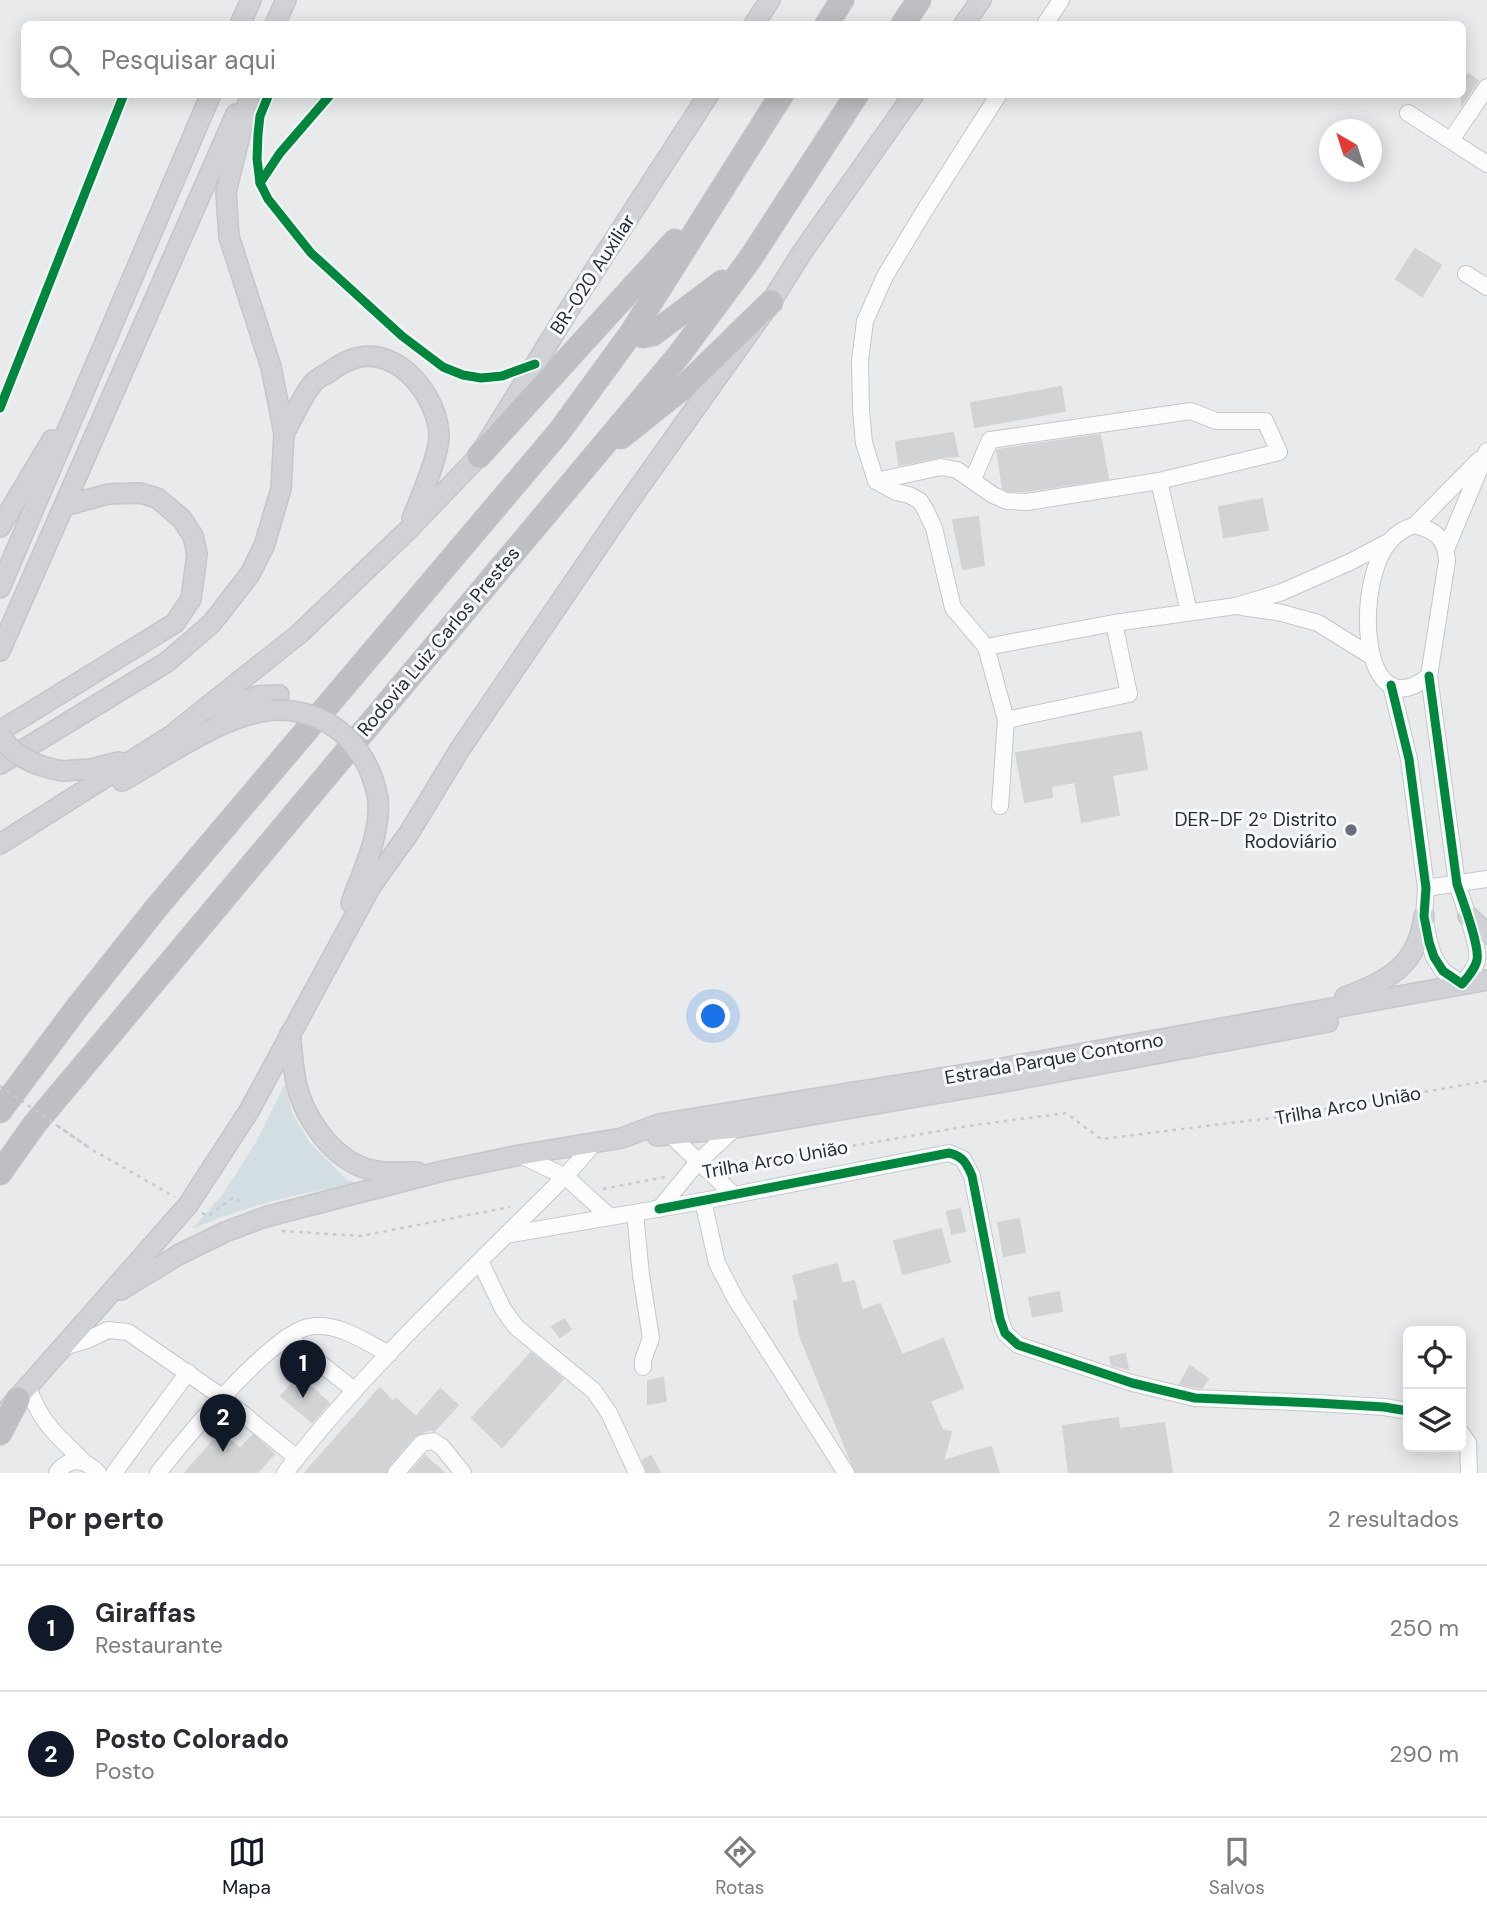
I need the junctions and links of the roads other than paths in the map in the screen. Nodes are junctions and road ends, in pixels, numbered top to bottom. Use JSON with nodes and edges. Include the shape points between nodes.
{"nodes":[{"id":1,"x":251,"y":0,"type":"edge"},
{"id":2,"x":286,"y":0,"type":"edge"},
{"id":3,"x":770,"y":0,"type":"edge"},
{"id":4,"x":842,"y":0,"type":"edge"},
{"id":5,"x":919,"y":0,"type":"edge"},
{"id":6,"x":981,"y":0,"type":"edge"},
{"id":7,"x":1061,"y":0,"type":"edge"},
{"id":8,"x":241,"y":21,"type":"edge"},
{"id":9,"x":276,"y":21,"type":"edge"},
{"id":10,"x":756,"y":21,"type":"edge"},
{"id":11,"x":829,"y":21,"type":"edge"},
{"id":12,"x":905,"y":21,"type":"edge"},
{"id":13,"x":966,"y":21,"type":"edge"},
{"id":14,"x":1047,"y":21,"type":"edge"},
{"id":15,"x":1487,"y":87,"type":"edge"},
{"id":16,"x":209,"y":98,"type":"edge"},
{"id":17,"x":242,"y":98,"type":"edge"},
{"id":18,"x":249,"y":98,"type":"edge"},
{"id":19,"x":706,"y":98,"type":"edge"},
{"id":20,"x":779,"y":98,"type":"edge"},
{"id":21,"x":854,"y":98,"type":"edge"},
{"id":22,"x":911,"y":98,"type":"edge"},
{"id":23,"x":996,"y":98,"type":"edge"},
{"id":24,"x":1408,"y":113,"type":"dead end"},
{"id":25,"x":1451,"y":140,"type":"junction"},
{"id":26,"x":1487,"y":164,"type":"edge"},
{"id":27,"x":720,"y":192,"type":"junction"},
{"id":28,"x":750,"y":259,"type":"junction"},
{"id":29,"x":1466,"y":274,"type":"dead end"},
{"id":30,"x":1487,"y":287,"type":"edge"},
{"id":31,"x":771,"y":302,"type":"junction"},
{"id":32,"x":632,"y":332,"type":"junction"},
{"id":33,"x":89,"y":379,"type":"junction"},
{"id":34,"x":284,"y":433,"type":"junction"},
{"id":35,"x":1487,"y":452,"type":"edge"},
{"id":36,"x":479,"y":456,"type":"junction"},
{"id":37,"x":592,"y":456,"type":"junction"},
{"id":38,"x":973,"y":479,"type":"junction"},
{"id":39,"x":876,"y":481,"type":"junction"},
{"id":40,"x":1159,"y":481,"type":"junction"},
{"id":41,"x":64,"y":506,"type":"junction"},
{"id":42,"x":1415,"y":525,"type":"junction"},
{"id":43,"x":0,"y":527,"type":"edge"},
{"id":44,"x":408,"y":530,"type":"junction"},
{"id":45,"x":1390,"y":541,"type":"junction"},
{"id":46,"x":1447,"y":547,"type":"junction"},
{"id":47,"x":0,"y":588,"type":"edge"},
{"id":48,"x":1236,"y":606,"type":"junction"},
{"id":49,"x":1189,"y":612,"type":"junction"},
{"id":50,"x":1114,"y":623,"type":"junction"},
{"id":51,"x":986,"y":647,"type":"junction"},
{"id":52,"x":0,"y":651,"type":"edge"},
{"id":53,"x":1371,"y":656,"type":"junction"},
{"id":54,"x":1429,"y":676,"type":"junction"},
{"id":55,"x":1391,"y":685,"type":"junction"},
{"id":56,"x":276,"y":702,"type":"junction"},
{"id":57,"x":1006,"y":720,"type":"junction"},
{"id":58,"x":178,"y":730,"type":"junction"},
{"id":59,"x":0,"y":733,"type":"edge"},
{"id":60,"x":140,"y":755,"type":"junction"},
{"id":61,"x":0,"y":764,"type":"edge"},
{"id":62,"x":383,"y":792,"type":"junction"},
{"id":63,"x":72,"y":799,"type":"junction"},
{"id":64,"x":1000,"y":806,"type":"dead end"},
{"id":65,"x":1448,"y":817,"type":"junction"},
{"id":66,"x":1417,"y":820,"type":"junction"},
{"id":67,"x":0,"y":844,"type":"edge"},
{"id":68,"x":1487,"y":879,"type":"edge"},
{"id":69,"x":1457,"y":884,"type":"junction"},
{"id":70,"x":372,"y":886,"type":"junction"},
{"id":71,"x":1426,"y":888,"type":"junction"},
{"id":72,"x":1424,"y":916,"type":"junction"},
{"id":73,"x":1468,"y":916,"type":"junction"},
{"id":74,"x":1487,"y":934,"type":"edge"},
{"id":75,"x":331,"y":957,"type":"junction"},
{"id":76,"x":1487,"y":979,"type":"edge"},
{"id":77,"x":1462,"y":984,"type":"junction"},
{"id":78,"x":1487,"y":990,"type":"edge"},
{"id":79,"x":1428,"y":1002,"type":"junction"},
{"id":80,"x":1304,"y":1013,"type":"junction"},
{"id":81,"x":290,"y":1034,"type":"junction"},
{"id":82,"x":0,"y":1111,"type":"edge"},
{"id":83,"x":735,"y":1128,"type":"junction"},
{"id":84,"x":664,"y":1130,"type":"junction"},
{"id":85,"x":594,"y":1143,"type":"junction"},
{"id":86,"x":520,"y":1155,"type":"junction"},
{"id":87,"x":698,"y":1162,"type":"junction"},
{"id":88,"x":443,"y":1171,"type":"junction"},
{"id":89,"x":0,"y":1173,"type":"edge"},
{"id":90,"x":566,"y":1177,"type":"junction"},
{"id":91,"x":733,"y":1194,"type":"junction"},
{"id":92,"x":703,"y":1201,"type":"junction"},
{"id":93,"x":659,"y":1209,"type":"junction"},
{"id":94,"x":635,"y":1213,"type":"junction"},
{"id":95,"x":610,"y":1217,"type":"junction"},
{"id":96,"x":506,"y":1235,"type":"junction"},
{"id":97,"x":480,"y":1261,"type":"junction"},
{"id":98,"x":102,"y":1301,"type":"junction"},
{"id":99,"x":287,"y":1337,"type":"junction"},
{"id":100,"x":64,"y":1347,"type":"junction"},
{"id":101,"x":389,"y":1354,"type":"junction"},
{"id":102,"x":643,"y":1367,"type":"dead end"},
{"id":103,"x":188,"y":1372,"type":"junction"},
{"id":104,"x":354,"y":1390,"type":"junction"},
{"id":105,"x":23,"y":1393,"type":"junction"},
{"id":106,"x":222,"y":1397,"type":"junction"},
{"id":107,"x":1403,"y":1410,"type":"edge"},
{"id":108,"x":0,"y":1417,"type":"edge"},
{"id":109,"x":0,"y":1433,"type":"edge"},
{"id":110,"x":1466,"y":1440,"type":"edge"},
{"id":111,"x":297,"y":1458,"type":"junction"},
{"id":112,"x":94,"y":1469,"type":"edge"},
{"id":113,"x":57,"y":1473,"type":"edge"},
{"id":114,"x":114,"y":1473,"type":"edge"},
{"id":115,"x":158,"y":1473,"type":"edge"},
{"id":116,"x":285,"y":1473,"type":"edge"},
{"id":117,"x":396,"y":1473,"type":"edge"},
{"id":118,"x":463,"y":1473,"type":"edge"},
{"id":119,"x":637,"y":1473,"type":"edge"},
{"id":120,"x":846,"y":1473,"type":"edge"},
{"id":121,"x":1469,"y":1473,"type":"edge"}],
"edges":[{"from":1,"to":8,"type":"main road"},
{"from":2,"to":9,"type":"main road"},
{"from":3,"to":10,"type":"main road"},
{"from":4,"to":11,"type":"highway"},
{"from":5,"to":12,"type":"highway"},
{"from":6,"to":13,"type":"main road"},
{"from":7,"to":14,"type":"street"},
{"from":15,"to":25,"type":"street"},
{"from":16,"to":33,"type":"main road"},
{"from":17,"to":41,"type":"main road"},
{"from":18,"to":34,"type":"main road","via":[[226,192],[229,237],[268,356]]},
{"from":19,"to":36,"type":"main road","name":"BR-020 Auxiliar"},
{"from":20,"to":27,"type":"highway"},
{"from":21,"to":28,"type":"highway","name":"Rodovia Luiz Carlos Prestes"},
{"from":22,"to":31,"type":"main road"},
{"from":23,"to":39,"type":"street","via":[[885,276],[865,321],[861,410],[864,443]]},
{"from":24,"to":25,"type":"street"},
{"from":25,"to":26,"type":"street"},
{"from":27,"to":32,"type":"highway"},
{"from":27,"to":36,"type":"highway"},
{"from":28,"to":32,"type":"highway","via":[[653,334]]},
{"from":28,"to":37,"type":"highway","name":"Rodovia Luiz Carlos Prestes","via":[[679,355]]},
{"from":29,"to":30,"type":"street"},
{"from":31,"to":37,"type":"highway","via":[[685,386]]},
{"from":31,"to":70,"type":"main road","via":[[625,507]]},
{"from":32,"to":82,"type":"highway","via":[[559,432],[158,907]]},
{"from":33,"to":43,"type":"main road"},
{"from":33,"to":47,"type":"main road"},
{"from":34,"to":44,"type":"main road","via":[[314,382],[334,368],[373,356],[411,375],[436,413],[439,439]]},
{"from":34,"to":61,"type":"main road","via":[[281,489],[264,545],[250,574],[212,623],[167,662]]},
{"from":35,"to":42,"type":"street"},
{"from":35,"to":46,"type":"street"},
{"from":36,"to":44,"type":"main road","name":"BR-020 Auxiliar"},
{"from":37,"to":89,"type":"highway","name":"Rodovia Luiz Carlos Prestes","via":[[34,1125]]},
{"from":38,"to":39,"type":"street","via":[[941,467]]},
{"from":38,"to":40,"type":"street","via":[[1007,501],[1027,502]]},
{"from":38,"to":40,"type":"street","via":[[990,440],[1191,411],[1216,421],[1265,421],[1279,452]]},
{"from":39,"to":51,"type":"street","via":[[909,495],[926,511],[954,608]]},
{"from":40,"to":49,"type":"street"},
{"from":41,"to":52,"type":"main road"},
{"from":41,"to":59,"type":"main road","via":[[108,494],[140,493],[157,498],[182,519],[193,536],[197,554],[191,599],[175,623]]},
{"from":42,"to":45,"type":"street"},
{"from":42,"to":46,"type":"street","via":[[1430,529]]},
{"from":44,"to":58,"type":"main road","name":"BR-020 Auxiliar","via":[[299,634]]},
{"from":45,"to":48,"type":"street","via":[[1282,592]]},
{"from":45,"to":53,"type":"street","via":[[1366,609]]},
{"from":46,"to":54,"type":"street"},
{"from":48,"to":49,"type":"street"},
{"from":48,"to":53,"type":"street","via":[[1318,623]]},
{"from":49,"to":50,"type":"street"},
{"from":50,"to":51,"type":"street"},
{"from":50,"to":57,"type":"street","via":[[1129,694]]},
{"from":51,"to":57,"type":"street"},
{"from":53,"to":55,"type":"street"},
{"from":54,"to":55,"type":"street","via":[[1410,687]]},
{"from":54,"to":65,"type":"street"},
{"from":55,"to":66,"type":"street","via":[[1409,759]]},
{"from":56,"to":58,"type":"main road","via":[[258,696],[236,702]]},
{"from":56,"to":62,"type":"main road","via":[[307,701],[340,717],[357,732],[380,766]]},
{"from":56,"to":63,"type":"main road","via":[[233,720],[122,781]]},
{"from":57,"to":64,"type":"street"},
{"from":58,"to":60,"type":"main road"},
{"from":59,"to":60,"type":"main road","bridge":true,"via":[[24,759],[62,771],[91,769]]},
{"from":60,"to":63,"type":"main road"},
{"from":62,"to":70,"type":"main road","via":[[390,817]]},
{"from":62,"to":75,"type":"main road","via":[[373,842]]},
{"from":63,"to":67,"type":"main road"},
{"from":65,"to":66,"type":"street"},
{"from":65,"to":69,"type":"street"},
{"from":66,"to":71,"type":"street"},
{"from":68,"to":69,"type":"street"},
{"from":69,"to":71,"type":"street"},
{"from":69,"to":73,"type":"street"},
{"from":70,"to":75,"type":"main road"},
{"from":71,"to":72,"type":"street"},
{"from":72,"to":77,"type":"street","via":[[1434,957],[1443,971]]},
{"from":72,"to":80,"type":"main road","via":[[1415,950],[1388,978]]},
{"from":73,"to":74,"type":"main road"},
{"from":73,"to":77,"type":"street","via":[[1478,957]]},
{"from":75,"to":81,"type":"main road"},
{"from":76,"to":77,"type":"main road","name":"Estrada Parque Contorno"},
{"from":77,"to":78,"type":"main road"},
{"from":77,"to":79,"type":"main road"},
{"from":77,"to":80,"type":"main road","name":"Estrada Parque Contorno"},
{"from":78,"to":79,"type":"main road","name":"Estrada Parque Contorno"},
{"from":79,"to":83,"type":"main road","name":"Estrada Parque Contorno","via":[[1086,1068]]},
{"from":80,"to":84,"type":"main road","name":"Estrada Parque Contorno"},
{"from":81,"to":88,"type":"main road","name":"Estrada Parque Contorno","via":[[296,1085],[328,1145],[360,1166],[385,1172]]},
{"from":81,"to":98,"type":"main road","via":[[249,1111],[188,1205]]},
{"from":83,"to":84,"type":"main road","name":"Estrada Parque Contorno"},
{"from":83,"to":87,"type":"street"},
{"from":84,"to":85,"type":"main road","name":"Estrada Parque Contorno"},
{"from":84,"to":87,"type":"street"},
{"from":85,"to":86,"type":"main road","name":"Estrada Parque Contorno"},
{"from":85,"to":90,"type":"street"},
{"from":86,"to":88,"type":"main road","name":"Estrada Parque Contorno"},
{"from":86,"to":90,"type":"street"},
{"from":87,"to":91,"type":"street"},
{"from":87,"to":93,"type":"street"},
{"from":88,"to":98,"type":"main road","name":"Estrada Parque Contorno","via":[[265,1217],[225,1232]]},
{"from":90,"to":95,"type":"street"},
{"from":90,"to":96,"type":"street"},
{"from":91,"to":92,"type":"street"},
{"from":91,"to":107,"type":"street","via":[[957,1155],[972,1176],[1000,1319],[1005,1333],[1018,1345],[1119,1379],[1195,1398]]},
{"from":92,"to":93,"type":"street"},
{"from":92,"to":120,"type":"street","via":[[717,1263],[735,1298]]},
{"from":93,"to":94,"type":"street"},
{"from":94,"to":95,"type":"street"},
{"from":94,"to":102,"type":"street","via":[[650,1338]]},
{"from":95,"to":96,"type":"street"},
{"from":96,"to":97,"type":"street"},
{"from":97,"to":101,"type":"street"},
{"from":97,"to":119,"type":"street","via":[[503,1310],[516,1326],[594,1391]]},
{"from":98,"to":100,"type":"main road"},
{"from":99,"to":101,"type":"street","via":[[309,1327],[330,1328]]},
{"from":99,"to":104,"type":"street"},
{"from":99,"to":106,"type":"street"},
{"from":100,"to":103,"type":"street","via":[[108,1330],[128,1332]]},
{"from":100,"to":105,"type":"main road"},
{"from":101,"to":104,"type":"street"},
{"from":103,"to":106,"type":"street"},
{"from":103,"to":114,"type":"street"},
{"from":104,"to":111,"type":"street"},
{"from":105,"to":108,"type":"main road"},
{"from":105,"to":109,"type":"highway"},
{"from":105,"to":112,"type":"street","via":[[46,1425]]},
{"from":106,"to":111,"type":"street"},
{"from":106,"to":115,"type":"street"},
{"from":110,"to":121,"type":"street"},
{"from":111,"to":116,"type":"street"},
{"from":112,"to":113,"type":"street","via":[[72,1461]]},
{"from":117,"to":118,"type":"street","via":[[422,1443],[432,1441]]}]}
